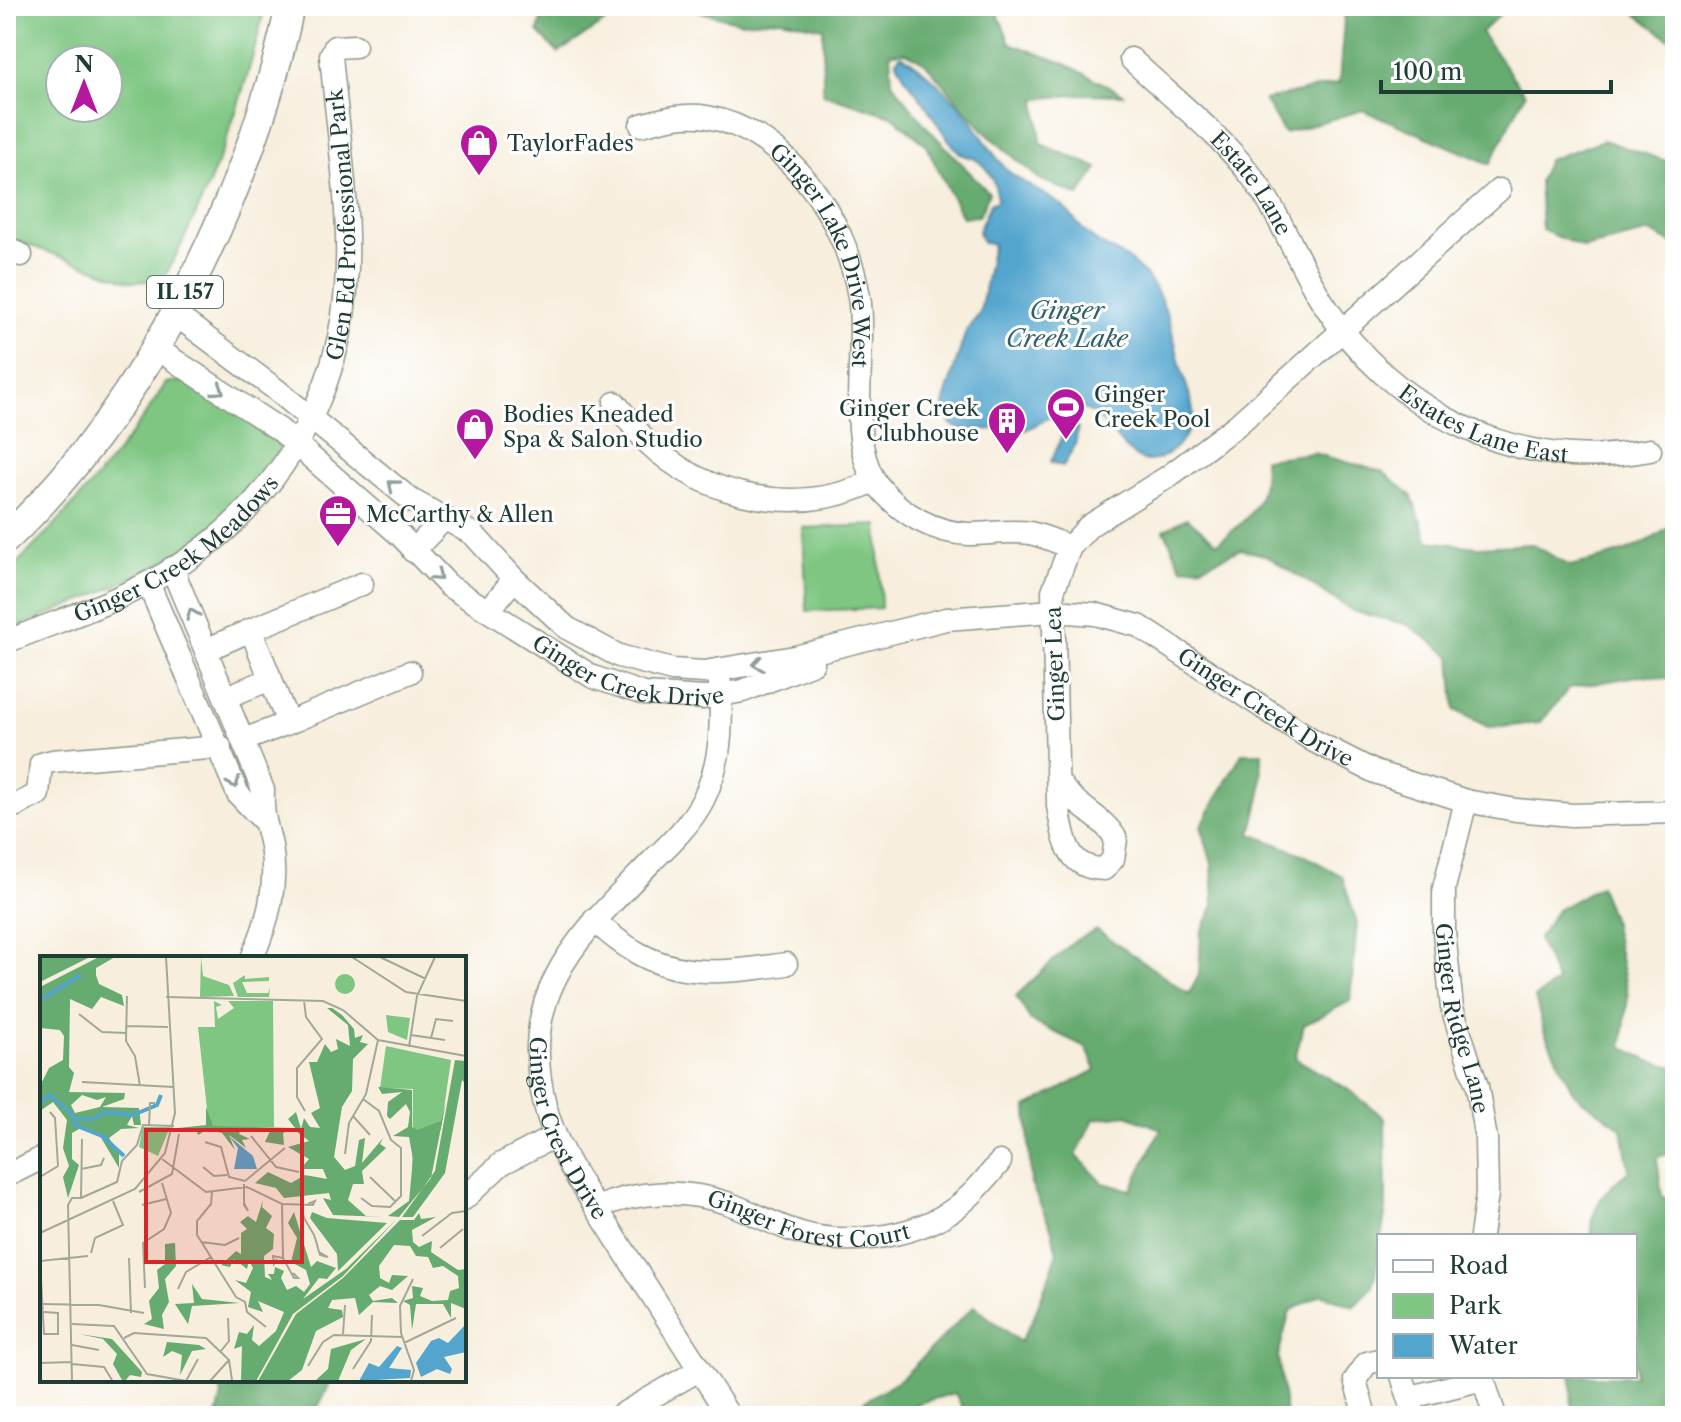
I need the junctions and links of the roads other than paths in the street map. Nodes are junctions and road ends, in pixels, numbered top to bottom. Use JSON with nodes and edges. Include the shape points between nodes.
{"nodes":[{"id":1,"x":290,"y":6,"type":"edge"},
{"id":2,"x":355,"y":46,"type":"dead end"},
{"id":3,"x":1131,"y":59,"type":"dead end"},
{"id":4,"x":641,"y":125,"type":"dead end"},
{"id":5,"x":1499,"y":190,"type":"dead end"},
{"id":6,"x":173,"y":313,"type":"junction"},
{"id":7,"x":1344,"y":332,"type":"junction"},
{"id":8,"x":154,"y":347,"type":"junction"},
{"id":9,"x":615,"y":403,"type":"dead end"},
{"id":10,"x":312,"y":418,"type":"junction"},
{"id":11,"x":298,"y":444,"type":"junction"},
{"id":12,"x":1650,"y":450,"type":"dead end"},
{"id":13,"x":874,"y":481,"type":"junction"},
{"id":14,"x":444,"y":519,"type":"junction"},
{"id":15,"x":6,"y":539,"type":"edge"},
{"id":16,"x":1070,"y":547,"type":"junction"},
{"id":17,"x":413,"y":551,"type":"junction"},
{"id":18,"x":172,"y":568,"type":"junction"},
{"id":19,"x":514,"y":579,"type":"junction"},
{"id":20,"x":148,"y":583,"type":"junction"},
{"id":21,"x":362,"y":584,"type":"dead end"},
{"id":22,"x":489,"y":610,"type":"junction"},
{"id":23,"x":1053,"y":611,"type":"junction"},
{"id":24,"x":251,"y":630,"type":"junction"},
{"id":25,"x":861,"y":639,"type":"junction"},
{"id":26,"x":6,"y":642,"type":"edge"},
{"id":27,"x":206,"y":650,"type":"junction"},
{"id":28,"x":719,"y":670,"type":"junction"},
{"id":29,"x":410,"y":672,"type":"dead end"},
{"id":30,"x":271,"y":679,"type":"junction"},
{"id":31,"x":721,"y":696,"type":"junction"},
{"id":32,"x":230,"y":706,"type":"junction"},
{"id":33,"x":288,"y":723,"type":"junction"},
{"id":34,"x":210,"y":725,"type":"junction"},
{"id":35,"x":244,"y":740,"type":"junction"},
{"id":36,"x":220,"y":747,"type":"junction"},
{"id":37,"x":1060,"y":784,"type":"dead end"},
{"id":38,"x":1466,"y":801,"type":"junction"},
{"id":39,"x":6,"y":806,"type":"edge"},
{"id":40,"x":1675,"y":812,"type":"edge"},
{"id":41,"x":261,"y":818,"type":"junction"},
{"id":42,"x":594,"y":920,"type":"junction"},
{"id":43,"x":253,"y":956,"type":"edge"},
{"id":44,"x":786,"y":964,"type":"dead end"},
{"id":45,"x":555,"y":1136,"type":"junction"},
{"id":46,"x":40,"y":1159,"type":"edge"},
{"id":47,"x":1000,"y":1162,"type":"dead end"},
{"id":48,"x":6,"y":1176,"type":"edge"},
{"id":49,"x":466,"y":1197,"type":"edge"},
{"id":50,"x":597,"y":1208,"type":"junction"},
{"id":51,"x":1481,"y":1234,"type":"edge"},
{"id":52,"x":1377,"y":1360,"type":"edge"},
{"id":53,"x":699,"y":1370,"type":"junction"},
{"id":54,"x":1482,"y":1378,"type":"edge"},
{"id":55,"x":1410,"y":1396,"type":"edge"},
{"id":56,"x":619,"y":1416,"type":"edge"},
{"id":57,"x":729,"y":1416,"type":"edge"},
{"id":58,"x":1365,"y":1416,"type":"edge"},
{"id":59,"x":1495,"y":1416,"type":"edge"}],
"edges":[{"from":1,"to":6,"type":"main road","number":"IL 157","via":[[280,55],[239,180]]},
{"from":2,"to":10,"type":"street","name":"Glen Ed Professional Park","via":[[335,47],[331,55],[347,269],[335,359]]},
{"from":3,"to":7,"type":"street","name":"Estate Lane","via":[[1209,130],[1252,178]]},
{"from":4,"to":13,"type":"street","name":"Ginger Lake Drive West","via":[[675,116],[719,121],[767,144],[817,196],[844,243],[860,298],[858,413]]},
{"from":5,"to":7,"type":"street"},
{"from":6,"to":8,"type":"main road","number":"IL 157"},
{"from":6,"to":10,"type":"street","name":"Ginger Creek Drive"},
{"from":7,"to":12,"type":"street","name":"Estates Lane East","via":[[1404,395],[1460,428],[1551,452],[1611,456]]},
{"from":7,"to":16,"type":"street","via":[[1217,442],[1089,526]]},
{"from":8,"to":11,"type":"street","name":"Ginger Creek Drive","one_way":true},
{"from":8,"to":15,"type":"main road","number":"IL 157","via":[[80,455]]},
{"from":9,"to":13,"type":"street","via":[[666,457],[739,493],[803,502]]},
{"from":10,"to":11,"type":"street","name":"Ginger Creek Meadows"},
{"from":14,"to":10,"type":"street","name":"Ginger Creek Drive","one_way":true,"via":[[411,500]]},
{"from":11,"to":17,"type":"street","name":"Ginger Creek Drive"},
{"from":11,"to":18,"type":"street","name":"Ginger Creek Meadows","via":[[252,505]]},
{"from":13,"to":16,"type":"street","via":[[896,505],[927,525],[968,534],[1030,533]]},
{"from":14,"to":17,"type":"street"},
{"from":14,"to":19,"type":"street","name":"Ginger Creek Drive","via":[[473,534]]},
{"from":16,"to":23,"type":"street","name":"Ginger Lea","via":[[1057,572]]},
{"from":17,"to":22,"type":"street","name":"Ginger Creek Drive","one_way":true,"via":[[449,586]]},
{"from":18,"to":20,"type":"street","name":"Ginger Creek Meadows"},
{"from":27,"to":18,"type":"street","one_way":true},
{"from":19,"to":22,"type":"street"},
{"from":19,"to":28,"type":"street","name":"Ginger Creek Drive","via":[[567,628],[619,656],[672,670]]},
{"from":20,"to":26,"type":"street","name":"Ginger Creek Meadows"},
{"from":20,"to":34,"type":"street"},
{"from":21,"to":24,"type":"street"},
{"from":22,"to":31,"type":"street","name":"Ginger Creek Drive","via":[[571,665],[615,686],[673,698]]},
{"from":23,"to":25,"type":"street","name":"Ginger Creek Drive","via":[[946,619]]},
{"from":23,"to":37,"type":"street","name":"Ginger Lea"},
{"from":23,"to":38,"type":"street","name":"Ginger Creek Drive","via":[[1095,614],[1139,626],[1314,741],[1375,772]]},
{"from":24,"to":27,"type":"street"},
{"from":24,"to":30,"type":"street"},
{"from":25,"to":28,"type":"street","name":"Ginger Creek Drive","one_way":true},
{"from":25,"to":31,"type":"street","name":"Ginger Creek Drive","via":[[780,678]]},
{"from":27,"to":32,"type":"street"},
{"from":28,"to":31,"type":"street","name":"Ginger Crest Drive"},
{"from":29,"to":33,"type":"street"},
{"from":30,"to":32,"type":"street"},
{"from":30,"to":33,"type":"street"},
{"from":31,"to":42,"type":"street","name":"Ginger Crest Drive","via":[[720,752],[702,802],[681,832]]},
{"from":32,"to":34,"type":"street"},
{"from":32,"to":35,"type":"street"},
{"from":33,"to":35,"type":"street"},
{"from":34,"to":36,"type":"street"},
{"from":35,"to":41,"type":"street","via":[[263,790]]},
{"from":36,"to":39,"type":"street","via":[[41,764],[38,794]]},
{"from":36,"to":41,"type":"street","one_way":true,"via":[[238,794]]},
{"from":38,"to":40,"type":"street","name":"Ginger Creek Drive","via":[[1572,815]]},
{"from":38,"to":51,"type":"street","name":"Ginger Ridge Lane","via":[[1444,888],[1444,932],[1452,1008],[1477,1086],[1486,1139]]},
{"from":41,"to":43,"type":"street","via":[[271,848],[273,897]]},
{"from":42,"to":44,"type":"street","via":[[632,952],[677,970],[724,973]]},
{"from":42,"to":45,"type":"street","name":"Ginger Crest Drive","via":[[563,960],[541,1025],[540,1077]]},
{"from":45,"to":49,"type":"street","via":[[501,1164]]},
{"from":45,"to":50,"type":"street","name":"Ginger Crest Drive"},
{"from":46,"to":48,"type":"street"},
{"from":47,"to":50,"type":"street","name":"Ginger Forest Court","via":[[947,1214],[905,1231],[859,1238],[804,1234],[698,1197],[633,1195]]},
{"from":50,"to":53,"type":"street","name":"Ginger Crest Drive"},
{"from":52,"to":58,"type":"street","via":[[1367,1363],[1355,1380]]},
{"from":53,"to":56,"type":"street"},
{"from":53,"to":57,"type":"street","name":"Ginger Crest Drive"},
{"from":54,"to":55,"type":"street"},
{"from":54,"to":59,"type":"street"}]}
